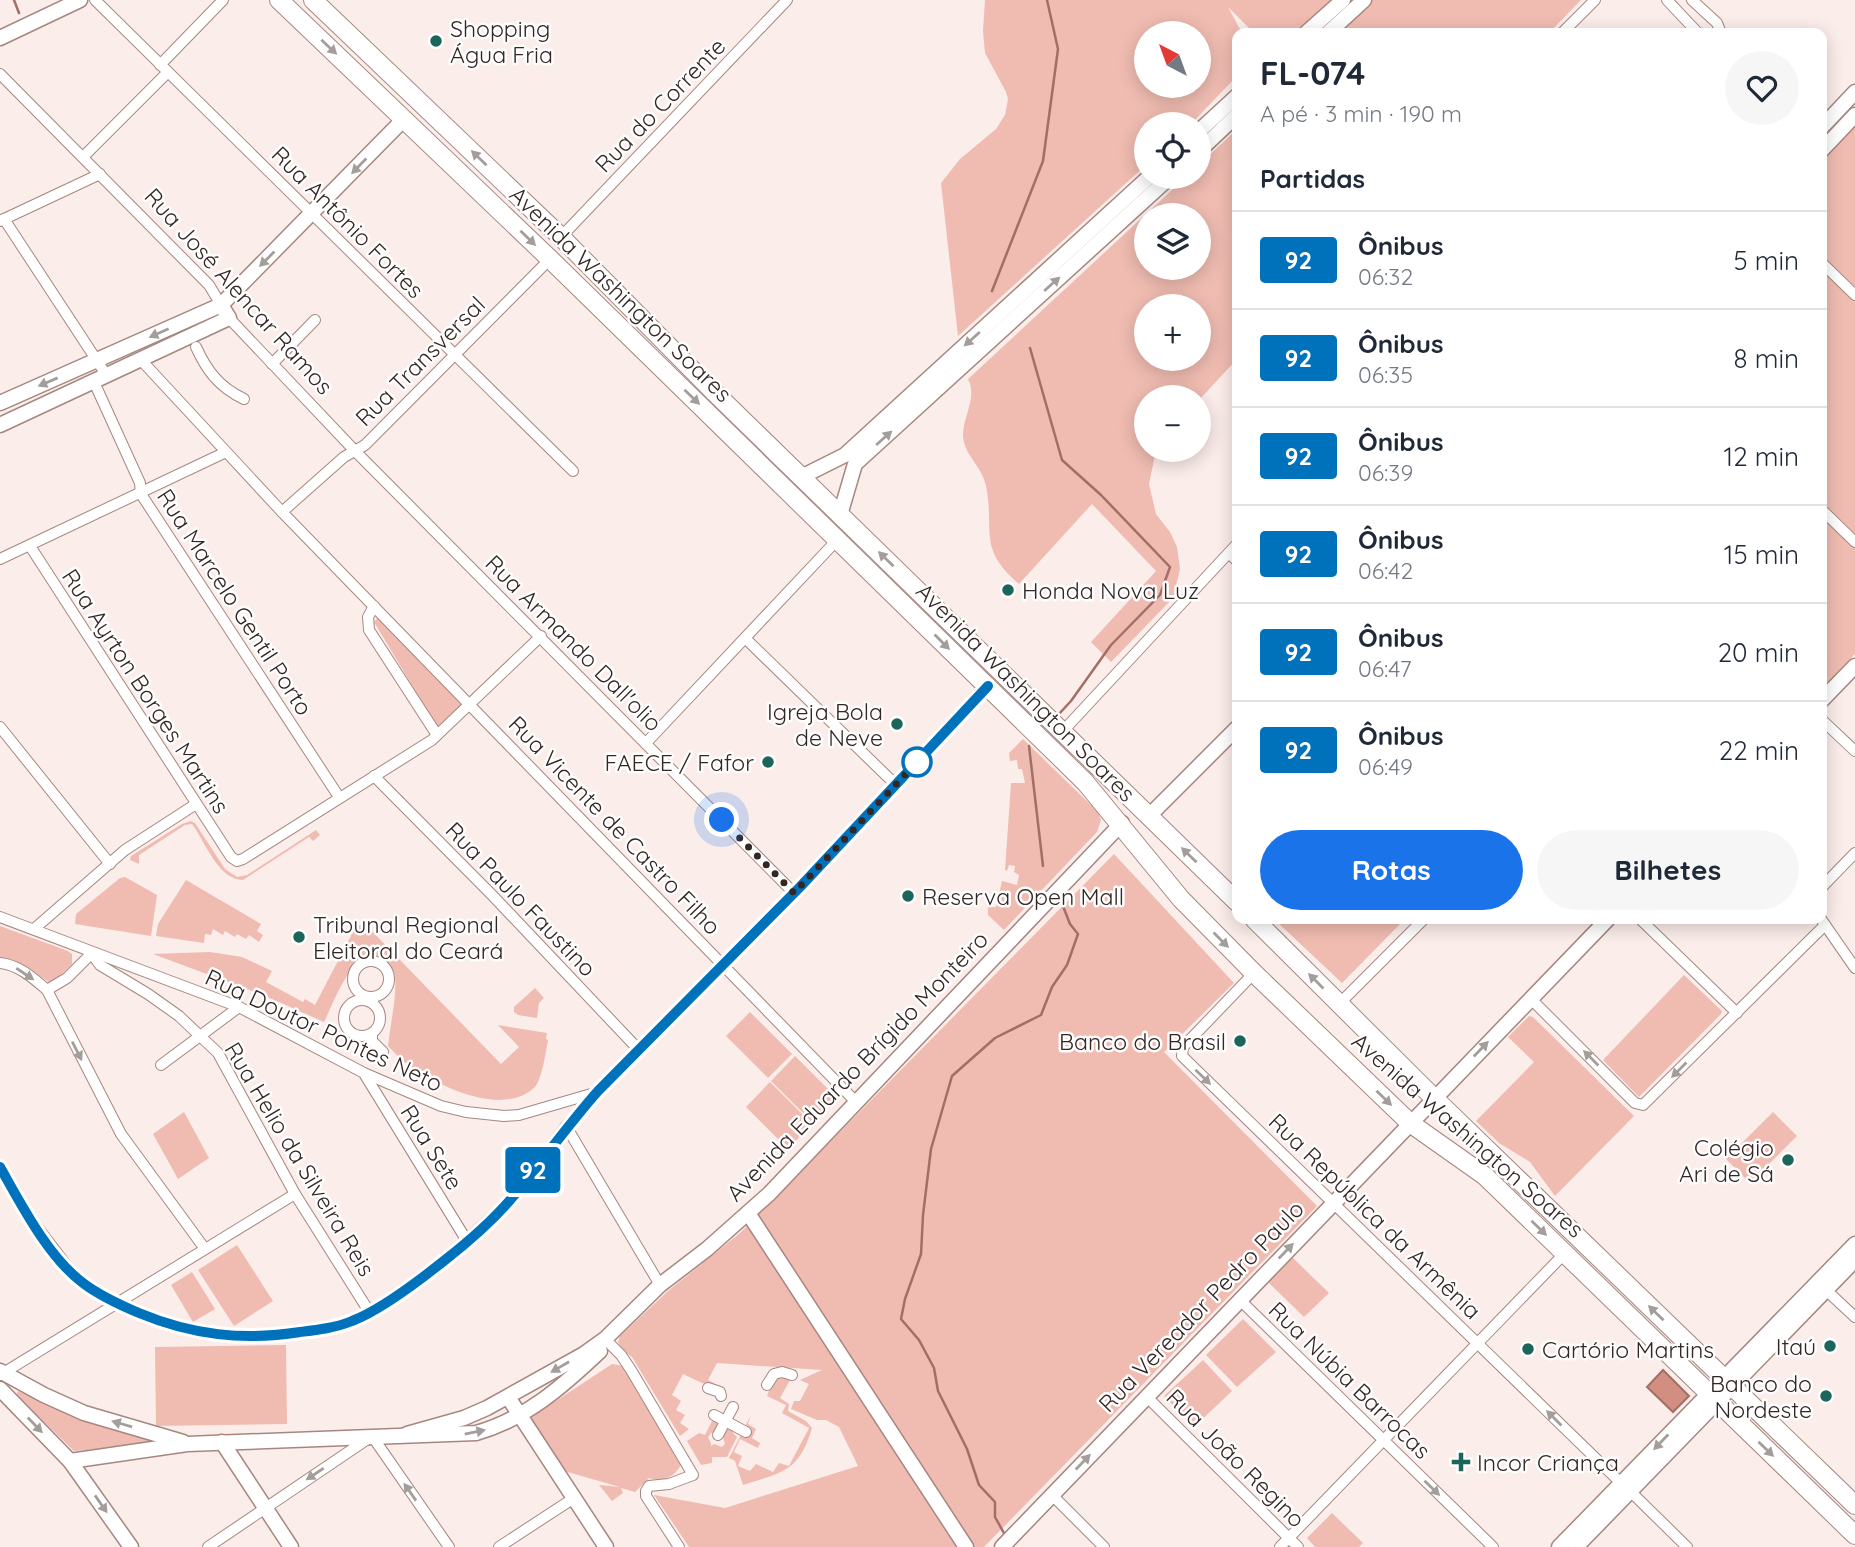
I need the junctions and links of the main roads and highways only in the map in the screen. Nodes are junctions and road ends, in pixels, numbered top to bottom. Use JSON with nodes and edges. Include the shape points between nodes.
{"nodes":[{"id":1,"x":80,"y":0,"type":"edge"},
{"id":2,"x":279,"y":0,"type":"edge"},
{"id":3,"x":313,"y":0,"type":"edge"},
{"id":4,"x":1343,"y":0,"type":"edge"},
{"id":5,"x":1364,"y":0,"type":"edge"},
{"id":6,"x":1312,"y":28,"type":"edge"},
{"id":7,"x":1333,"y":28,"type":"edge"},
{"id":8,"x":0,"y":38,"type":"edge"},
{"id":9,"x":1855,"y":92,"type":"edge"},
{"id":10,"x":1232,"y":101,"type":"edge"},
{"id":11,"x":1855,"y":115,"type":"edge"},
{"id":12,"x":404,"y":119,"type":"junction"},
{"id":13,"x":1211,"y":120,"type":"edge"},
{"id":14,"x":1232,"y":120,"type":"edge"},
{"id":15,"x":1827,"y":122,"type":"edge"},
{"id":16,"x":1211,"y":139,"type":"edge"},
{"id":17,"x":1827,"y":145,"type":"edge"},
{"id":18,"x":1136,"y":189,"type":"edge"},
{"id":19,"x":1156,"y":189,"type":"edge"},
{"id":20,"x":221,"y":305,"type":"junction"},
{"id":21,"x":0,"y":402,"type":"edge"},
{"id":22,"x":0,"y":425,"type":"edge"},
{"id":23,"x":850,"y":460,"type":"junction"},
{"id":24,"x":801,"y":477,"type":"junction"},
{"id":25,"x":840,"y":515,"type":"junction"},
{"id":26,"x":1855,"y":666,"type":"edge"},
{"id":27,"x":1827,"y":695,"type":"edge"},
{"id":28,"x":1232,"y":733,"type":"edge"},
{"id":29,"x":1150,"y":816,"type":"junction"},
{"id":30,"x":1122,"y":823,"type":"junction"},
{"id":31,"x":1232,"y":897,"type":"edge"},
{"id":32,"x":1259,"y":924,"type":"edge"},
{"id":33,"x":1603,"y":924,"type":"edge"},
{"id":34,"x":1434,"y":1098,"type":"junction"},
{"id":35,"x":1410,"y":1123,"type":"junction"},
{"id":36,"x":748,"y":1213,"type":"junction"},
{"id":37,"x":1855,"y":1244,"type":"edge"},
{"id":38,"x":1855,"y":1260,"type":"edge"},
{"id":39,"x":610,"y":1337,"type":"junction"},
{"id":40,"x":1,"y":1373,"type":"edge"},
{"id":41,"x":1727,"y":1382,"type":"junction"},
{"id":42,"x":0,"y":1389,"type":"edge"},
{"id":43,"x":508,"y":1397,"type":"junction"},
{"id":44,"x":1713,"y":1397,"type":"junction"},
{"id":45,"x":520,"y":1416,"type":"junction"},
{"id":46,"x":407,"y":1434,"type":"junction"},
{"id":47,"x":222,"y":1442,"type":"junction"},
{"id":48,"x":187,"y":1444,"type":"junction"},
{"id":49,"x":70,"y":1461,"type":"junction"},
{"id":50,"x":1625,"y":1487,"type":"junction"},
{"id":51,"x":1855,"y":1505,"type":"edge"},
{"id":52,"x":1855,"y":1535,"type":"edge"},
{"id":53,"x":131,"y":1547,"type":"edge"},
{"id":54,"x":291,"y":1547,"type":"edge"},
{"id":55,"x":606,"y":1547,"type":"edge"},
{"id":56,"x":966,"y":1547,"type":"edge"},
{"id":57,"x":1002,"y":1547,"type":"edge"},
{"id":58,"x":1559,"y":1547,"type":"edge"},
{"id":59,"x":1576,"y":1547,"type":"edge"}],
"edges":[{"from":1,"to":8,"type":"main road"},
{"from":2,"to":12,"type":"highway","name":"Avenida Washington Soares","one_way":true},
{"from":24,"to":3,"type":"highway","name":"Avenida Washington Soares","one_way":true,"via":[[561,237]]},
{"from":4,"to":6,"type":"main road"},
{"from":5,"to":7,"type":"main road"},
{"from":9,"to":15,"type":"main road"},
{"from":10,"to":13,"type":"main road"},
{"from":11,"to":17,"type":"main road"},
{"from":12,"to":20,"type":"main road","one_way":true},
{"from":12,"to":30,"type":"highway","name":"Avenida Washington Soares","one_way":true,"via":[[1086,782]]},
{"from":14,"to":16,"type":"main road"},
{"from":18,"to":23,"type":"main road","one_way":true},
{"from":23,"to":19,"type":"main road","one_way":true},
{"from":20,"to":21,"type":"main road","one_way":true},
{"from":20,"to":22,"type":"main road","name":"Rua José Alencar Ramos","via":[[229,318],[194,342],[141,360]]},
{"from":23,"to":24,"type":"main road"},
{"from":23,"to":25,"type":"main road"},
{"from":24,"to":25,"type":"highway","name":"Avenida Washington Soares"},
{"from":29,"to":25,"type":"highway","name":"Avenida Washington Soares","one_way":true},
{"from":26,"to":27,"type":"main road"},
{"from":28,"to":29,"type":"main road"},
{"from":31,"to":29,"type":"highway","name":"Avenida Washington Soares","one_way":true},
{"from":30,"to":35,"type":"highway","name":"Avenida Washington Soares","one_way":true,"via":[[1181,899]]},
{"from":30,"to":36,"type":"main road","name":"Avenida Eduardo Brígido Monteiro"},
{"from":34,"to":32,"type":"highway","name":"Avenida Washington Soares","one_way":true},
{"from":34,"to":33,"type":"main road","name":"Rua Vereador Pedro Paulo","one_way":true},
{"from":34,"to":35,"type":"main road","name":"Rua Vereador Pedro Paulo"},
{"from":41,"to":34,"type":"highway","name":"Avenida Washington Soares","one_way":true},
{"from":35,"to":44,"type":"highway","name":"Avenida Washington Soares","one_way":true,"via":[[1485,1176]]},
{"from":57,"to":35,"type":"main road","name":"Rua Vereador Pedro Paulo","one_way":true},
{"from":36,"to":39,"type":"main road","name":"Avenida Eduardo Brígido Monteiro","via":[[660,1284]]},
{"from":36,"to":56,"type":"main road"},
{"from":37,"to":41,"type":"main road"},
{"from":38,"to":41,"type":"main road"},
{"from":39,"to":43,"type":"main road","name":"Avenida Eduardo Brígido Monteiro","one_way":true},
{"from":39,"to":45,"type":"main road","name":"Avenida Eduardo Brígido Monteiro","via":[[572,1377]]},
{"from":48,"to":40,"type":"main road","one_way":true,"via":[[84,1413]]},
{"from":41,"to":44,"type":"main road"},
{"from":41,"to":51,"type":"highway","name":"Avenida Washington Soares"},
{"from":42,"to":49,"type":"main road","one_way":true},
{"from":43,"to":45,"type":"main road"},
{"from":43,"to":46,"type":"main road","name":"Avenida Eduardo Brígido Monteiro","via":[[464,1418]]},
{"from":44,"to":50,"type":"main road"},
{"from":44,"to":52,"type":"highway","name":"Avenida Washington Soares","one_way":true},
{"from":46,"to":45,"type":"main road","name":"Avenida Eduardo Brígido Monteiro","one_way":true,"via":[[476,1433]]},
{"from":45,"to":55,"type":"main road"},
{"from":46,"to":47,"type":"main road","name":"Avenida Eduardo Brígido Monteiro"},
{"from":47,"to":48,"type":"main road","name":"Avenida Eduardo Brígido Monteiro"},
{"from":47,"to":54,"type":"main road"},
{"from":48,"to":49,"type":"main road","name":"Avenida Eduardo Brígido Monteiro"},
{"from":49,"to":53,"type":"main road","one_way":true},
{"from":50,"to":58,"type":"main road"},
{"from":50,"to":59,"type":"main road"}]}
